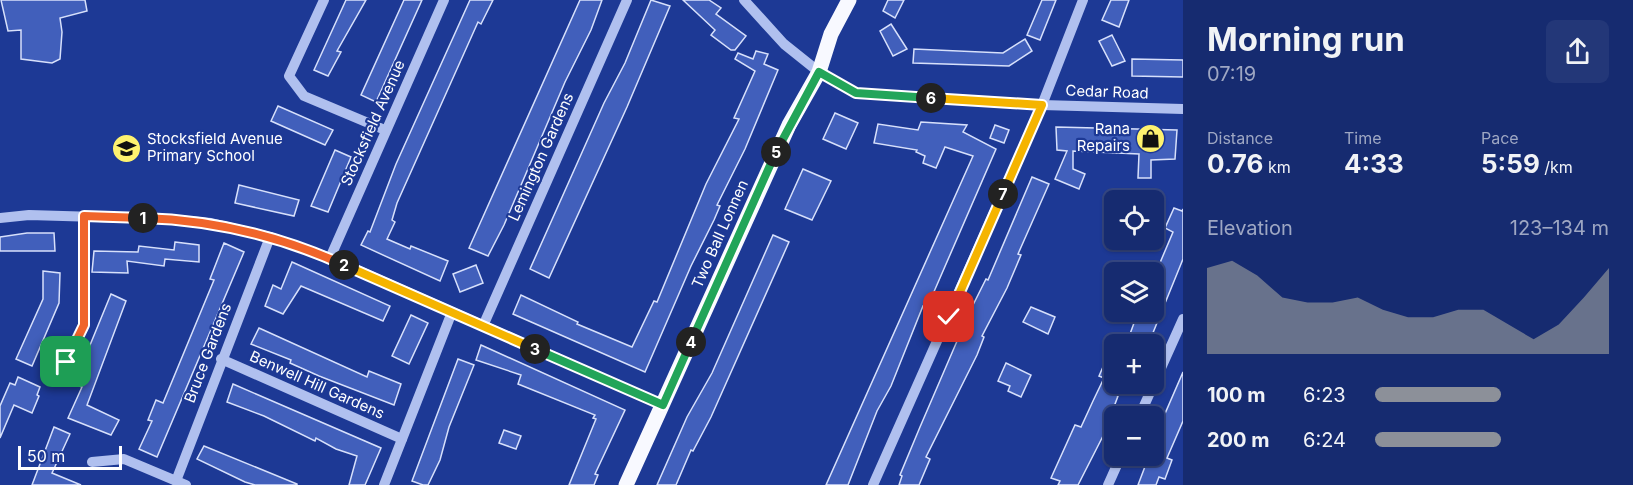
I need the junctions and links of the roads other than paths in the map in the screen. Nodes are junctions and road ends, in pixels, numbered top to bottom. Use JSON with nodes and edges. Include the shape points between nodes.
{"nodes":[{"id":1,"x":324,"y":0,"type":"edge"},
{"id":2,"x":444,"y":0,"type":"edge"},
{"id":3,"x":627,"y":0,"type":"edge"},
{"id":4,"x":744,"y":0,"type":"edge"},
{"id":5,"x":849,"y":0,"type":"edge"},
{"id":6,"x":1083,"y":0,"type":"edge"},
{"id":7,"x":819,"y":72,"type":"junction"},
{"id":8,"x":1042,"y":105,"type":"junction"},
{"id":9,"x":1183,"y":109,"type":"edge"},
{"id":10,"x":385,"y":130,"type":"junction"},
{"id":11,"x":84,"y":216,"type":"junction"},
{"id":12,"x":0,"y":218,"type":"edge"},
{"id":13,"x":270,"y":237,"type":"junction"},
{"id":14,"x":330,"y":258,"type":"junction"},
{"id":15,"x":452,"y":312,"type":"junction"},
{"id":16,"x":1183,"y":319,"type":"edge"},
{"id":17,"x":483,"y":326,"type":"junction"},
{"id":18,"x":221,"y":359,"type":"junction"},
{"id":19,"x":66,"y":362,"type":"dead end"},
{"id":20,"x":663,"y":405,"type":"junction"},
{"id":21,"x":1144,"y":406,"type":"edge"},
{"id":22,"x":402,"y":439,"type":"junction"},
{"id":23,"x":92,"y":462,"type":"dead end"},
{"id":24,"x":1117,"y":466,"type":"edge"},
{"id":25,"x":181,"y":483,"type":"edge"},
{"id":26,"x":384,"y":485,"type":"edge"},
{"id":27,"x":626,"y":485,"type":"edge"},
{"id":28,"x":873,"y":485,"type":"edge"},
{"id":29,"x":1108,"y":485,"type":"edge"}],
"edges":[{"from":1,"to":10,"type":"street","via":[[289,76],[304,96]]},
{"from":2,"to":10,"type":"street","name":"Stocksfield Avenue"},
{"from":3,"to":17,"type":"street","name":"Lemington Gardens"},
{"from":4,"to":7,"type":"street","name":"Cedar Road","via":[[784,44]]},
{"from":5,"to":7,"type":"main road","name":"Two Ball Lonnen","via":[[831,34]]},
{"from":6,"to":8,"type":"street"},
{"from":7,"to":8,"type":"street","name":"Cedar Road","via":[[856,93]]},
{"from":7,"to":20,"type":"main road","name":"Two Ball Lonnen","via":[[789,125]]},
{"from":8,"to":9,"type":"street","name":"Cedar Road"},
{"from":8,"to":28,"type":"street"},
{"from":10,"to":14,"type":"street","name":"Stocksfield Avenue"},
{"from":11,"to":12,"type":"street"},
{"from":11,"to":13,"type":"street","via":[[211,223]]},
{"from":11,"to":19,"type":"street","via":[[84,325]]},
{"from":13,"to":14,"type":"street"},
{"from":13,"to":18,"type":"street","name":"Bruce Gardens"},
{"from":14,"to":15,"type":"street"},
{"from":15,"to":17,"type":"street"},
{"from":15,"to":22,"type":"street"},
{"from":16,"to":21,"type":"street"},
{"from":17,"to":20,"type":"street"},
{"from":18,"to":22,"type":"street","name":"Benwell Hill Gardens"},
{"from":18,"to":25,"type":"street","name":"Bruce Gardens"},
{"from":20,"to":27,"type":"main road","name":"Two Ball Lonnen"},
{"from":22,"to":26,"type":"street"},
{"from":23,"to":25,"type":"street","name":"Bruce Gardens","via":[[124,459]]},
{"from":24,"to":29,"type":"street"}]}
